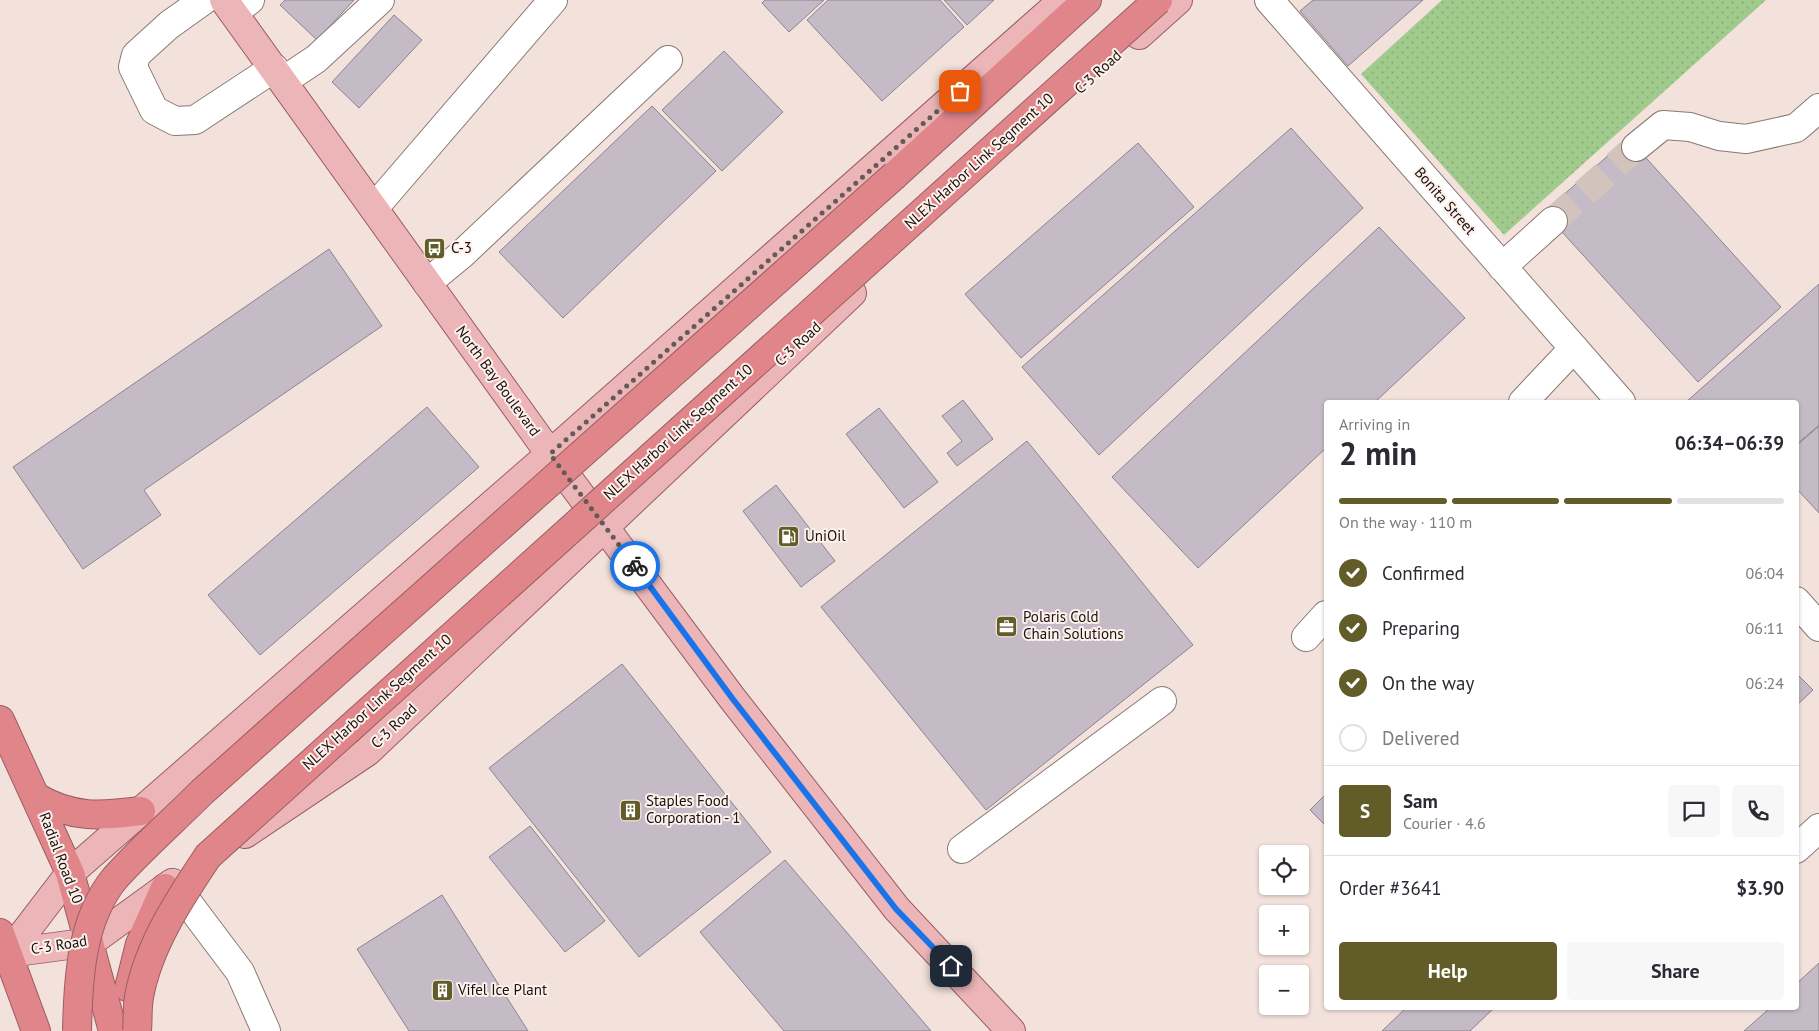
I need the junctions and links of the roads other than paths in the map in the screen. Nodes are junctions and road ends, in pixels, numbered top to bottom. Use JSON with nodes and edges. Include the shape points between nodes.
{"nodes":[{"id":1,"x":204,"y":0,"type":"edge"},
{"id":2,"x":380,"y":0,"type":"edge"},
{"id":3,"x":553,"y":0,"type":"edge"},
{"id":4,"x":1063,"y":0,"type":"edge"},
{"id":5,"x":1087,"y":0,"type":"edge"},
{"id":6,"x":1158,"y":0,"type":"edge"},
{"id":7,"x":1178,"y":0,"type":"edge"},
{"id":8,"x":1268,"y":0,"type":"edge"},
{"id":9,"x":236,"y":4,"type":"edge"},
{"id":10,"x":668,"y":60,"type":"dead end"},
{"id":11,"x":279,"y":75,"type":"junction"},
{"id":12,"x":1819,"y":108,"type":"edge"},
{"id":13,"x":1636,"y":147,"type":"tunnel mouth"},
{"id":14,"x":374,"y":208,"type":"junction"},
{"id":15,"x":1553,"y":221,"type":"tunnel mouth"},
{"id":16,"x":1502,"y":267,"type":"junction"},
{"id":17,"x":427,"y":283,"type":"junction"},
{"id":18,"x":1574,"y":348,"type":"junction"},
{"id":19,"x":1525,"y":400,"type":"edge"},
{"id":20,"x":1619,"y":400,"type":"edge"},
{"id":21,"x":550,"y":454,"type":"junction"},
{"id":22,"x":605,"y":526,"type":"junction"},
{"id":23,"x":629,"y":558,"type":"junction"},
{"id":24,"x":562,"y":566,"type":"junction"},
{"id":25,"x":1799,"y":604,"type":"edge"},
{"id":26,"x":1324,"y":617,"type":"edge"},
{"id":27,"x":1819,"y":627,"type":"edge"},
{"id":28,"x":1306,"y":637,"type":"dead end"},
{"id":29,"x":1162,"y":702,"type":"dead end"},
{"id":30,"x":0,"y":720,"type":"edge"},
{"id":31,"x":36,"y":797,"type":"junction"},
{"id":32,"x":141,"y":811,"type":"junction"},
{"id":33,"x":1819,"y":828,"type":"edge"},
{"id":34,"x":1799,"y":846,"type":"edge"},
{"id":35,"x":962,"y":849,"type":"dead end"},
{"id":36,"x":70,"y":873,"type":"junction"},
{"id":37,"x":169,"y":885,"type":"junction"},
{"id":38,"x":90,"y":942,"type":"junction"},
{"id":39,"x":3,"y":948,"type":"edge"},
{"id":40,"x":36,"y":1031,"type":"edge"},
{"id":41,"x":77,"y":1031,"type":"edge"},
{"id":42,"x":113,"y":1031,"type":"edge"},
{"id":43,"x":124,"y":1031,"type":"edge"},
{"id":44,"x":137,"y":1031,"type":"edge"},
{"id":45,"x":266,"y":1031,"type":"edge"},
{"id":46,"x":1012,"y":1031,"type":"edge"}],
"edges":[{"from":1,"to":11,"type":"lane","via":[[136,56],[133,66],[154,110],[175,121],[195,120]]},
{"from":2,"to":11,"type":"lane","via":[[316,59]]},
{"from":3,"to":14,"type":"lane"},
{"from":4,"to":21,"type":"main road","name":"C-3 Road"},
{"from":5,"to":41,"type":"highway","bridge":true,"via":[[896,175],[202,792],[115,878],[93,916],[86,939],[78,988]]},
{"from":6,"to":44,"type":"highway","name":"NLEX Harbor Link Segment 10","bridge":true,"via":[[208,856],[169,919],[144,975]]},
{"from":7,"to":22,"type":"main road","name":"C-3 Road","via":[[887,260]]},
{"from":8,"to":16,"type":"lane","name":"Bonita Street"},
{"from":9,"to":11,"type":"main road","name":"North Bay Boulevard"},
{"from":10,"to":17,"type":"lane","via":[[461,255]]},
{"from":11,"to":14,"type":"main road","name":"North Bay Boulevard"},
{"from":12,"to":13,"type":"lane","via":[[1796,128],[1746,139],[1719,136],[1690,127],[1663,125]]},
{"from":14,"to":17,"type":"main road","name":"North Bay Boulevard"},
{"from":15,"to":16,"type":"lane"},
{"from":16,"to":18,"type":"lane","name":"Bonita Street"},
{"from":17,"to":21,"type":"main road","name":"North Bay Boulevard"},
{"from":18,"to":19,"type":"lane"},
{"from":18,"to":20,"type":"lane","name":"Bonita Street"},
{"from":21,"to":22,"type":"main road","name":"North Bay Boulevard"},
{"from":21,"to":32,"type":"main road","name":"C-3 Road"},
{"from":22,"to":23,"type":"main road","name":"North Bay Boulevard"},
{"from":22,"to":24,"type":"main road","name":"C-3 Road"},
{"from":23,"to":24,"type":"main road","via":[[592,556]]},
{"from":23,"to":46,"type":"main road","name":"North Bay Boulevard","via":[[738,706],[896,909]]},
{"from":24,"to":37,"type":"main road","name":"C-3 Road","via":[[366,752]]},
{"from":25,"to":27,"type":"lane"},
{"from":26,"to":28,"type":"lane"},
{"from":29,"to":35,"type":"lane"},
{"from":30,"to":31,"type":"highway","name":"Radial Road 10"},
{"from":31,"to":32,"type":"highway","via":[[82,815]]},
{"from":31,"to":36,"type":"highway","name":"Radial Road 10"},
{"from":32,"to":36,"type":"main road","name":"C-3 Road"},
{"from":33,"to":34,"type":"lane"},
{"from":36,"to":38,"type":"highway","name":"Radial Road 10"},
{"from":36,"to":39,"type":"main road","name":"C-3 Road"},
{"from":37,"to":38,"type":"main road","name":"C-3 Road"},
{"from":37,"to":43,"type":"highway","via":[[140,944],[125,1004]]},
{"from":37,"to":45,"type":"lane","via":[[240,972]]},
{"from":38,"to":39,"type":"main road","name":"C-3 Road"},
{"from":38,"to":42,"type":"highway","name":"Radial Road 10"},
{"from":39,"to":40,"type":"highway"}]}
